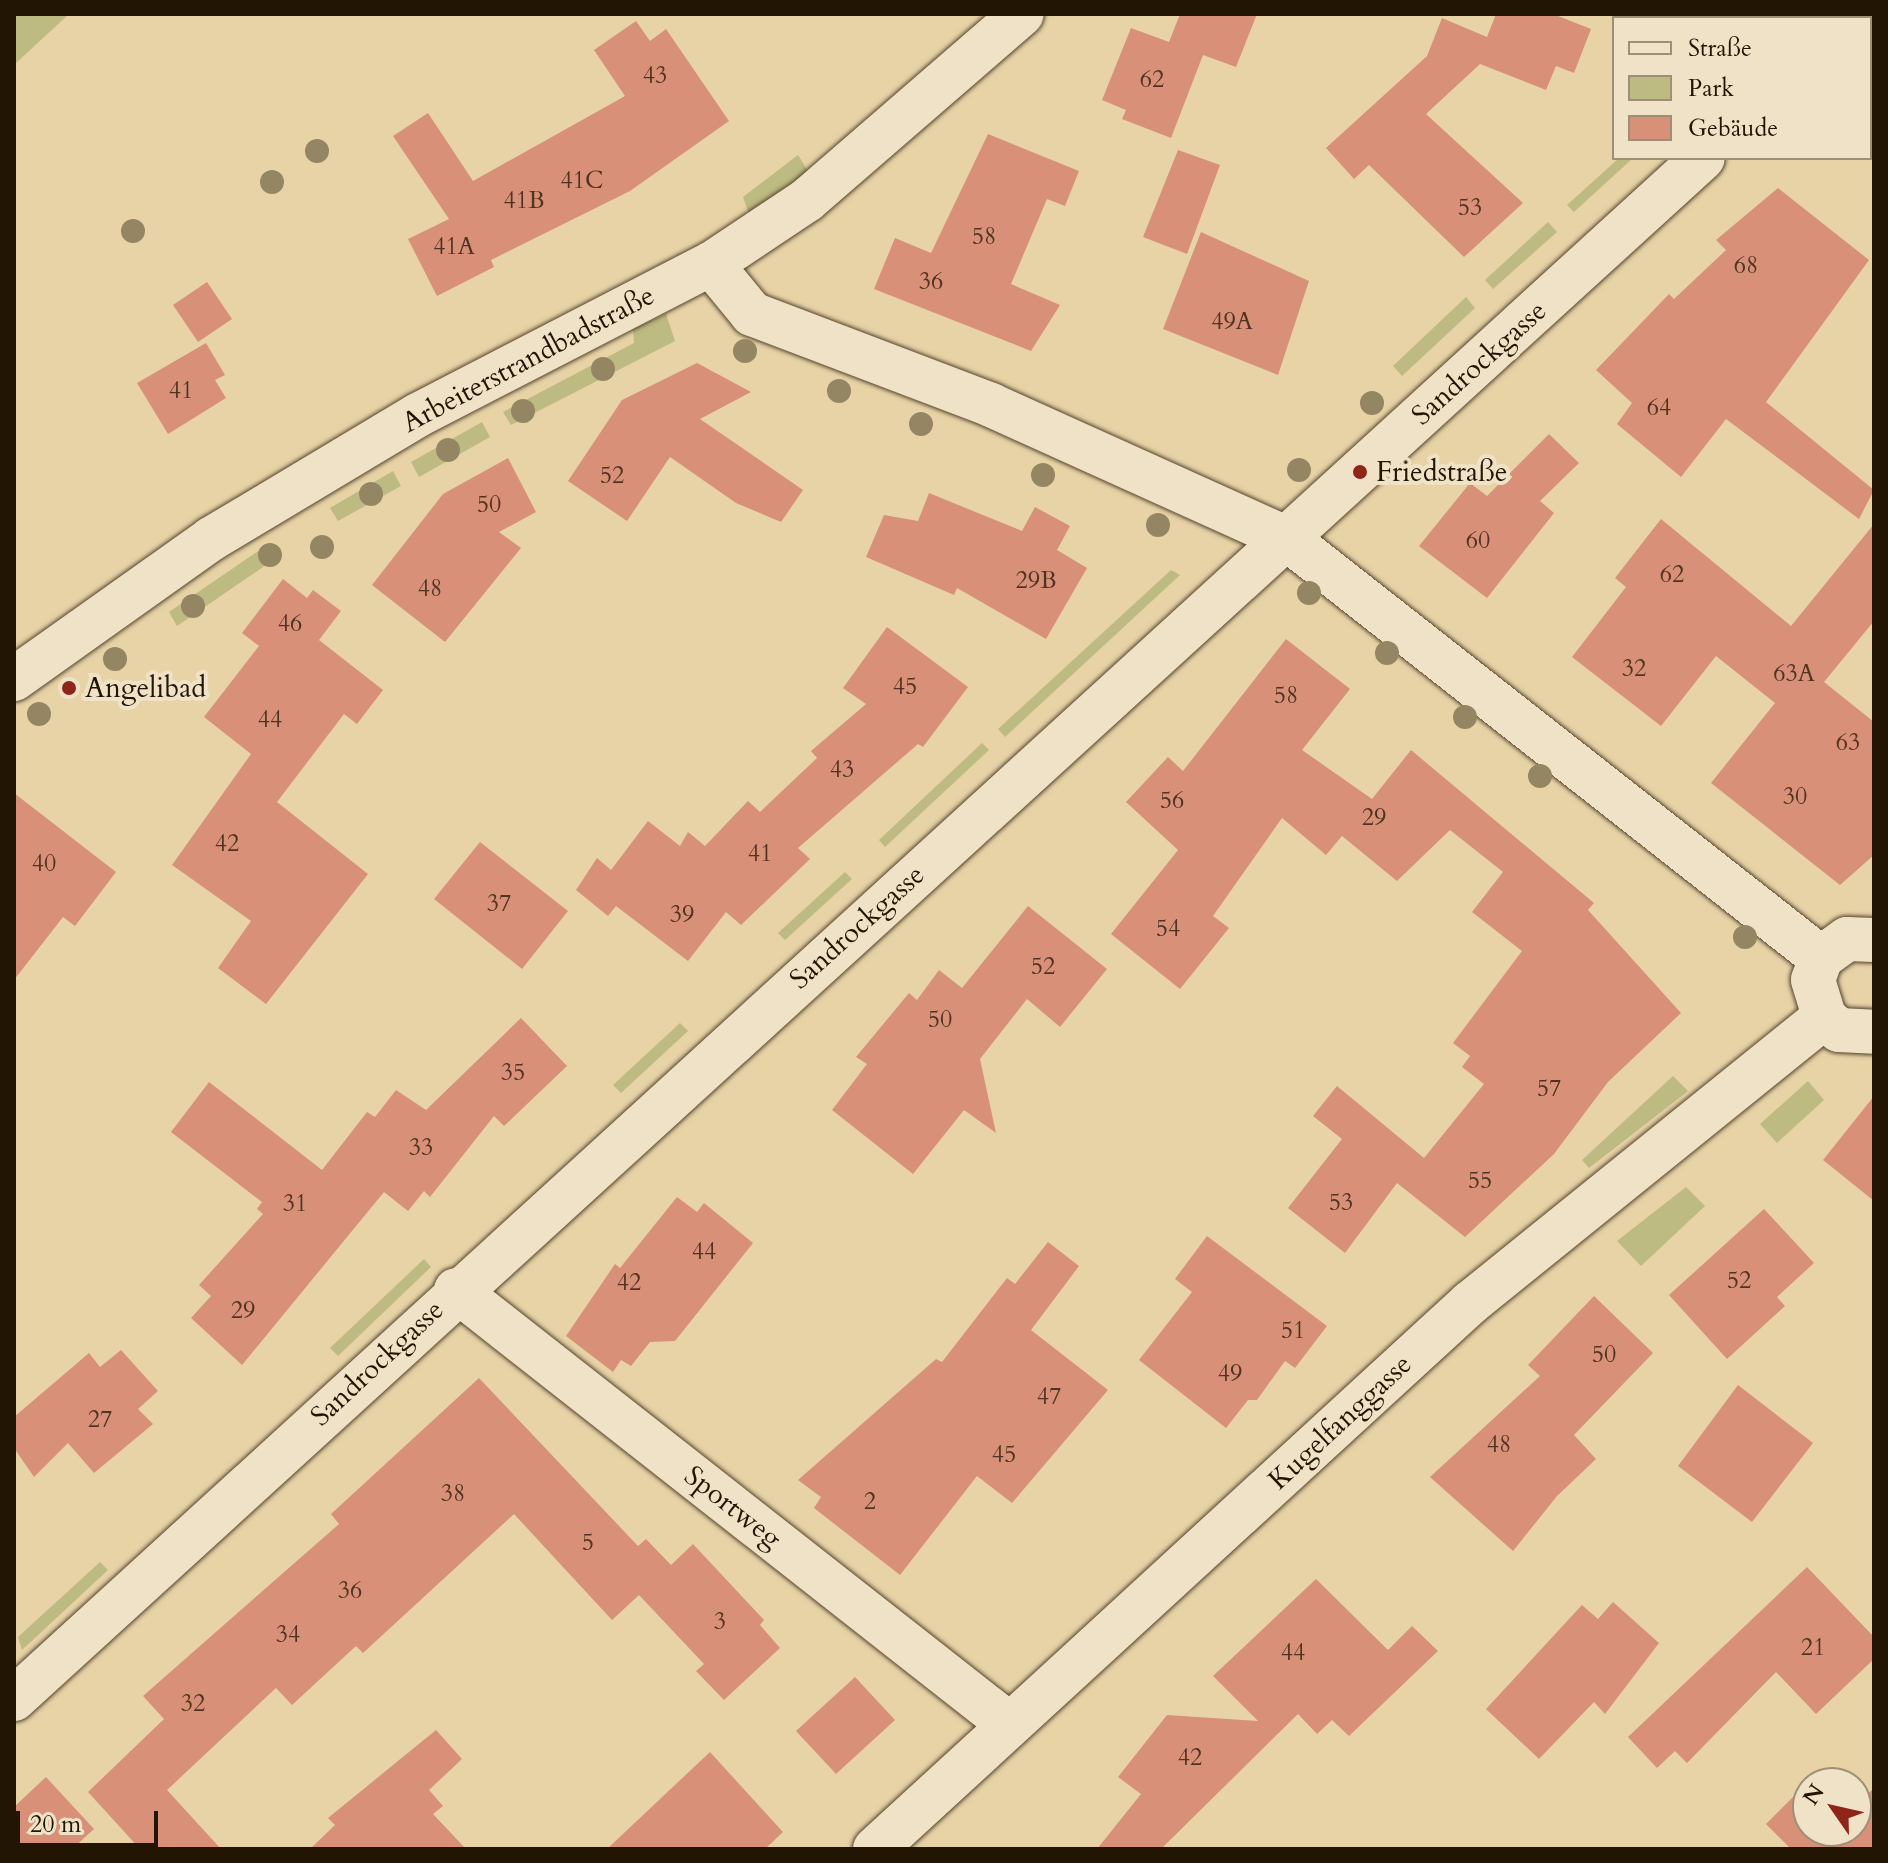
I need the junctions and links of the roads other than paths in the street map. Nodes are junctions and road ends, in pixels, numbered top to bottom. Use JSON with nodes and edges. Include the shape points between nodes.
{"nodes":[{"id":1,"x":1022,"y":14,"type":"edge"},
{"id":2,"x":1701,"y":160,"type":"edge"},
{"id":3,"x":711,"y":264,"type":"junction"},
{"id":4,"x":1286,"y":538,"type":"junction"},
{"id":5,"x":14,"y":679,"type":"edge"},
{"id":6,"x":1874,"y":940,"type":"edge"},
{"id":7,"x":1821,"y":958,"type":"junction"},
{"id":8,"x":1824,"y":1017,"type":"junction"},
{"id":9,"x":1874,"y":1032,"type":"edge"},
{"id":10,"x":456,"y":1290,"type":"junction"},
{"id":11,"x":14,"y":1699,"type":"edge"},
{"id":12,"x":1010,"y":1725,"type":"junction"},
{"id":13,"x":875,"y":1849,"type":"edge"}],
"edges":[{"from":1,"to":3,"type":"street","name":"Arbeiterstrandbadstraße","via":[[807,200]]},
{"from":2,"to":4,"type":"street","name":"Sandrockgasse"},
{"from":3,"to":4,"type":"street","via":[[752,314],[991,405]]},
{"from":3,"to":5,"type":"street","name":"Arbeiterstrandbadstraße","via":[[418,415],[211,539]]},
{"from":4,"to":7,"type":"street"},
{"from":4,"to":10,"type":"street","name":"Sandrockgasse"},
{"from":6,"to":7,"type":"street","via":[[1847,939]]},
{"from":7,"to":8,"type":"street","via":[[1813,980]]},
{"from":8,"to":9,"type":"street","via":[[1839,1030]]},
{"from":8,"to":12,"type":"street","name":"Kugelfanggasse","via":[[1470,1303]]},
{"from":10,"to":11,"type":"street","name":"Sandrockgasse"},
{"from":10,"to":12,"type":"street","name":"Sportweg"},
{"from":12,"to":13,"type":"street","name":"Kugelfanggasse"}]}
